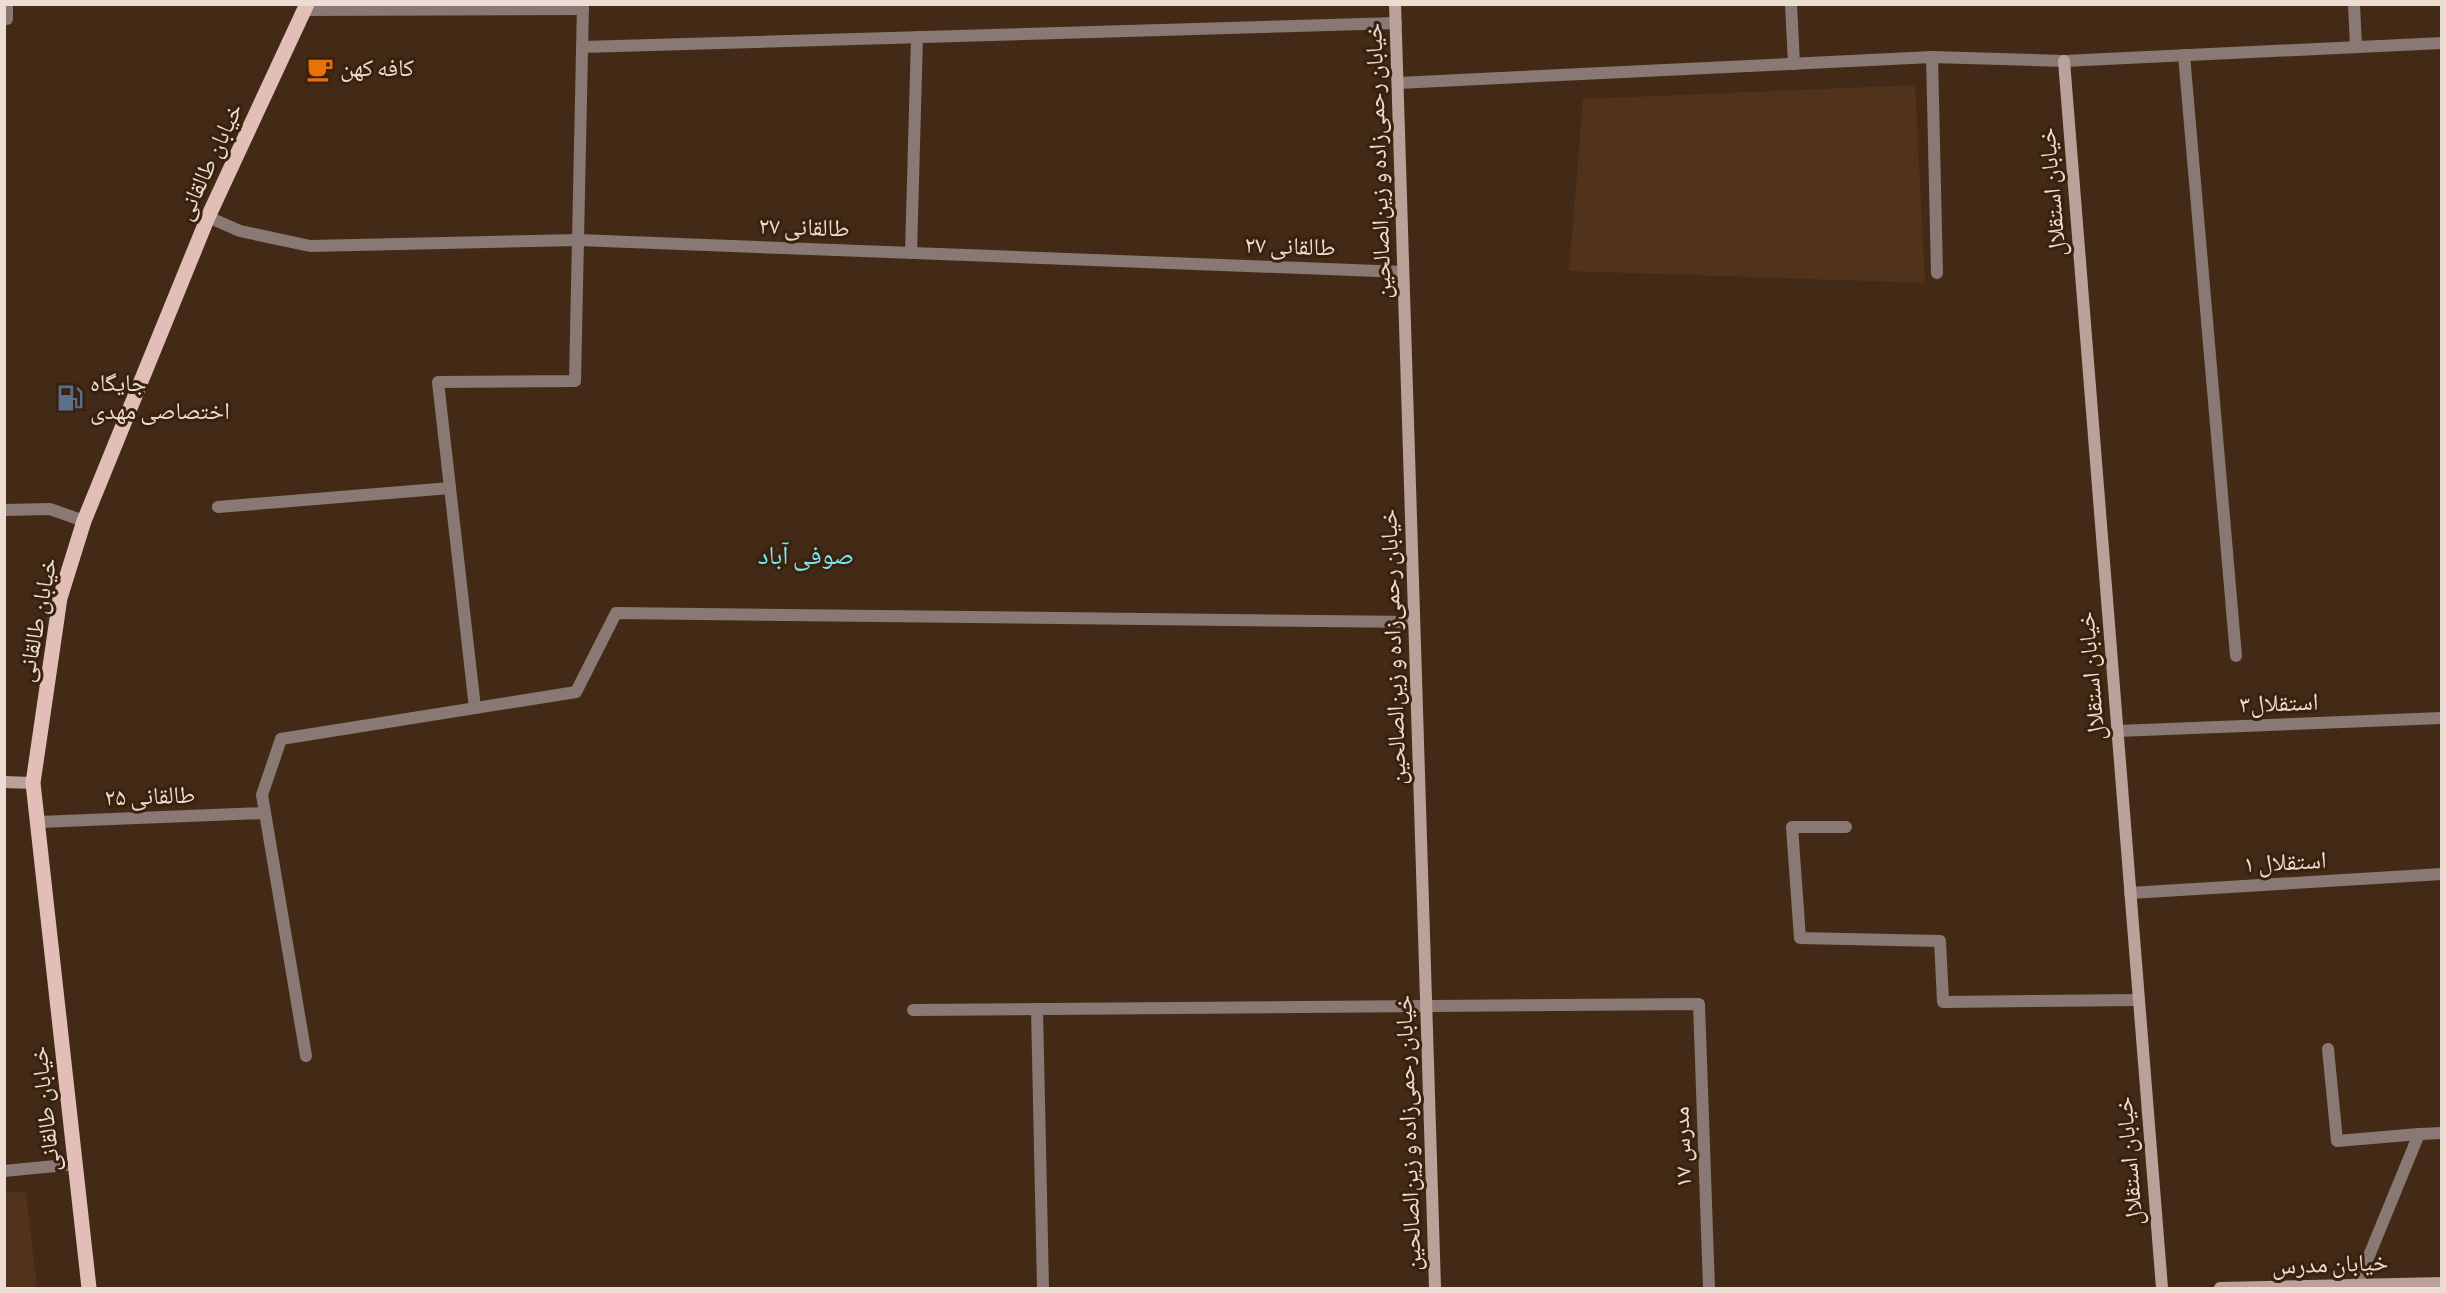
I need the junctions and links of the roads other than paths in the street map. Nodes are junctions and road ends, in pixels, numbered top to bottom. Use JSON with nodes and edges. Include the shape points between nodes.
{"nodes":[{"id":1,"x":7,"y":4,"type":"edge"},
{"id":2,"x":1395,"y":4,"type":"edge"},
{"id":3,"x":1791,"y":4,"type":"edge"},
{"id":4,"x":2354,"y":4,"type":"edge"},
{"id":5,"x":306,"y":7,"type":"edge"},
{"id":6,"x":583,"y":7,"type":"edge"},
{"id":7,"x":7,"y":19,"type":"dead end"},
{"id":8,"x":1396,"y":23,"type":"junction"},
{"id":9,"x":917,"y":38,"type":"junction"},
{"id":10,"x":2442,"y":43,"type":"edge"},
{"id":11,"x":582,"y":47,"type":"junction"},
{"id":12,"x":2356,"y":47,"type":"junction"},
{"id":13,"x":2184,"y":55,"type":"junction"},
{"id":14,"x":1932,"y":57,"type":"junction"},
{"id":15,"x":2064,"y":61,"type":"junction"},
{"id":16,"x":1794,"y":64,"type":"junction"},
{"id":17,"x":1398,"y":83,"type":"junction"},
{"id":18,"x":208,"y":217,"type":"junction"},
{"id":19,"x":578,"y":240,"type":"junction"},
{"id":20,"x":911,"y":253,"type":"junction"},
{"id":21,"x":1403,"y":272,"type":"junction"},
{"id":22,"x":1937,"y":273,"type":"dead end"},
{"id":23,"x":450,"y":488,"type":"junction"},
{"id":24,"x":219,"y":507,"type":"dead end"},
{"id":25,"x":4,"y":510,"type":"edge"},
{"id":26,"x":84,"y":521,"type":"junction"},
{"id":27,"x":1414,"y":622,"type":"junction"},
{"id":28,"x":2236,"y":656,"type":"dead end"},
{"id":29,"x":475,"y":708,"type":"junction"},
{"id":30,"x":2442,"y":718,"type":"edge"},
{"id":31,"x":2117,"y":731,"type":"junction"},
{"id":32,"x":4,"y":782,"type":"edge"},
{"id":33,"x":33,"y":783,"type":"junction"},
{"id":34,"x":265,"y":813,"type":"junction"},
{"id":35,"x":38,"y":822,"type":"junction"},
{"id":36,"x":1846,"y":827,"type":"dead end"},
{"id":37,"x":2442,"y":874,"type":"edge"},
{"id":38,"x":2130,"y":893,"type":"junction"},
{"id":39,"x":2139,"y":1000,"type":"junction"},
{"id":40,"x":1426,"y":1006,"type":"junction"},
{"id":41,"x":1037,"y":1009,"type":"junction"},
{"id":42,"x":913,"y":1010,"type":"dead end"},
{"id":43,"x":2328,"y":1049,"type":"dead end"},
{"id":44,"x":306,"y":1056,"type":"dead end"},
{"id":45,"x":2442,"y":1133,"type":"edge"},
{"id":46,"x":2419,"y":1134,"type":"junction"},
{"id":47,"x":75,"y":1164,"type":"junction"},
{"id":48,"x":4,"y":1171,"type":"edge"},
{"id":49,"x":2442,"y":1283,"type":"edge"},
{"id":50,"x":2357,"y":1285,"type":"junction"},
{"id":51,"x":89,"y":1288,"type":"edge"},
{"id":52,"x":1042,"y":1288,"type":"edge"},
{"id":53,"x":1435,"y":1288,"type":"edge"},
{"id":54,"x":1709,"y":1288,"type":"edge"},
{"id":55,"x":2162,"y":1288,"type":"edge"},
{"id":56,"x":2220,"y":1288,"type":"edge"}],
"edges":[{"from":1,"to":7,"type":"street"},
{"from":2,"to":8,"type":"street","name":"خیابان رحمی‌زاده و زین‌الصالحین"},
{"from":3,"to":16,"type":"street"},
{"from":4,"to":12,"type":"street"},
{"from":5,"to":6,"type":"street"},
{"from":5,"to":18,"type":"main road","name":"خیابان طالقانی"},
{"from":6,"to":11,"type":"street"},
{"from":8,"to":9,"type":"street"},
{"from":8,"to":17,"type":"street","name":"خیابان رحمی‌زاده و زین‌الصالحین"},
{"from":9,"to":11,"type":"street"},
{"from":9,"to":20,"type":"street"},
{"from":10,"to":12,"type":"street"},
{"from":11,"to":19,"type":"street"},
{"from":12,"to":13,"type":"street"},
{"from":13,"to":15,"type":"street"},
{"from":13,"to":28,"type":"street"},
{"from":14,"to":15,"type":"street"},
{"from":14,"to":16,"type":"street"},
{"from":14,"to":22,"type":"street"},
{"from":15,"to":31,"type":"street","name":"خیابان استقلال"},
{"from":16,"to":17,"type":"street"},
{"from":17,"to":21,"type":"street","name":"خیابان رحمی‌زاده و زین‌الصالحین"},
{"from":18,"to":19,"type":"street","name":"طالقانی ۲۷","via":[[240,231],[310,246]]},
{"from":18,"to":26,"type":"main road","name":"خیابان طالقانی"},
{"from":19,"to":20,"type":"street","name":"طالقانی ۲۷"},
{"from":19,"to":23,"type":"street","via":[[575,381],[438,382]]},
{"from":20,"to":21,"type":"street","name":"طالقانی ۲۷"},
{"from":21,"to":27,"type":"street","name":"خیابان رحمی‌زاده و زین‌الصالحین"},
{"from":23,"to":24,"type":"street"},
{"from":23,"to":29,"type":"street"},
{"from":25,"to":26,"type":"street","via":[[50,509]]},
{"from":26,"to":33,"type":"main road","name":"خیابان طالقانی","via":[[60,598]]},
{"from":27,"to":29,"type":"street","via":[[616,613],[576,692]]},
{"from":27,"to":40,"type":"street","name":"خیابان رحمی‌زاده و زین‌الصالحین"},
{"from":29,"to":34,"type":"street","via":[[281,739],[262,795]]},
{"from":30,"to":31,"type":"street","name":"استقلال۳"},
{"from":31,"to":38,"type":"street","name":"خیابان استقلال"},
{"from":32,"to":33,"type":"street"},
{"from":33,"to":35,"type":"main road","name":"خیابان طالقانی"},
{"from":34,"to":35,"type":"street","name":"طالقانی ۲۵"},
{"from":34,"to":44,"type":"street"},
{"from":35,"to":47,"type":"main road","name":"خیابان طالقانی"},
{"from":36,"to":39,"type":"street","via":[[1792,827],[1800,938],[1940,941],[1943,1002]]},
{"from":37,"to":38,"type":"street","name":"استقلال ۱"},
{"from":38,"to":39,"type":"street","name":"خیابان استقلال"},
{"from":39,"to":55,"type":"street","name":"خیابان استقلال"},
{"from":40,"to":41,"type":"street"},
{"from":40,"to":53,"type":"street","name":"خیابان رحمی‌زاده و زین‌الصالحین"},
{"from":40,"to":54,"type":"street","name":"مدرس ۱۷","via":[[1700,1004]]},
{"from":41,"to":42,"type":"street"},
{"from":41,"to":52,"type":"street"},
{"from":43,"to":46,"type":"street","via":[[2337,1141]]},
{"from":45,"to":46,"type":"street"},
{"from":46,"to":50,"type":"street"},
{"from":47,"to":48,"type":"street"},
{"from":47,"to":51,"type":"main road","name":"خیابان طالقانی"},
{"from":49,"to":50,"type":"street","name":"خیابان مدرس"},
{"from":50,"to":56,"type":"street","name":"خیابان مدرس"}]}
